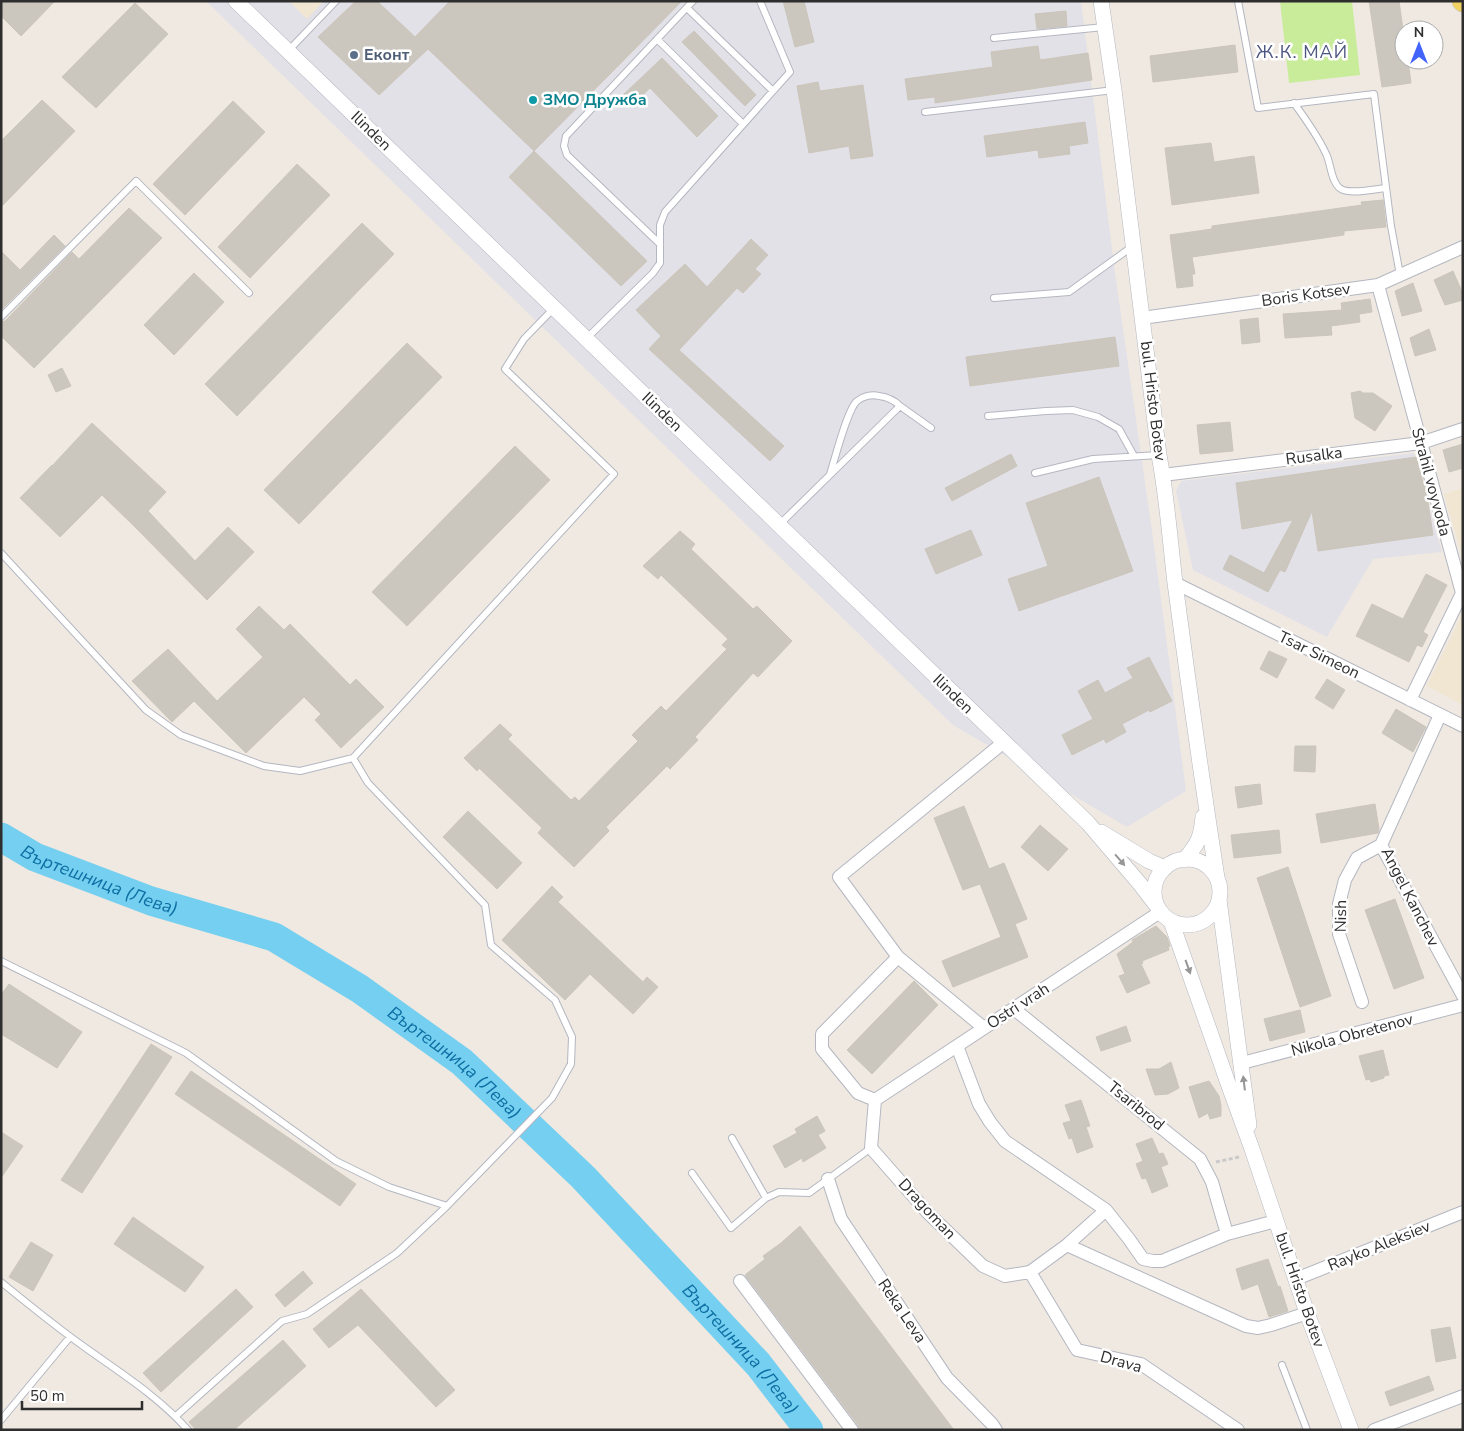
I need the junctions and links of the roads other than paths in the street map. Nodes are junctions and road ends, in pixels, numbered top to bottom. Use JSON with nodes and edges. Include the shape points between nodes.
{"nodes":[{"id":1,"x":236,"y":1,"type":"edge"},
{"id":2,"x":336,"y":1,"type":"edge"},
{"id":3,"x":693,"y":1,"type":"edge"},
{"id":4,"x":760,"y":1,"type":"edge"},
{"id":5,"x":1102,"y":1,"type":"edge"},
{"id":6,"x":1238,"y":1,"type":"edge"},
{"id":7,"x":687,"y":8,"type":"junction"},
{"id":8,"x":1105,"y":26,"type":"junction"},
{"id":9,"x":994,"y":38,"type":"dead end"},
{"id":10,"x":657,"y":39,"type":"junction"},
{"id":11,"x":288,"y":51,"type":"junction"},
{"id":12,"x":1114,"y":90,"type":"junction"},
{"id":13,"x":773,"y":91,"type":"junction"},
{"id":14,"x":1294,"y":103,"type":"junction"},
{"id":15,"x":924,"y":112,"type":"dead end"},
{"id":16,"x":743,"y":124,"type":"junction"},
{"id":17,"x":1386,"y":188,"type":"junction"},
{"id":18,"x":660,"y":244,"type":"junction"},
{"id":19,"x":1133,"y":246,"type":"junction"},
{"id":20,"x":1463,"y":247,"type":"edge"},
{"id":21,"x":1400,"y":275,"type":"junction"},
{"id":22,"x":1378,"y":285,"type":"junction"},
{"id":23,"x":249,"y":293,"type":"dead end"},
{"id":24,"x":994,"y":298,"type":"dead end"},
{"id":25,"x":554,"y":308,"type":"junction"},
{"id":26,"x":1,"y":317,"type":"edge"},
{"id":27,"x":1142,"y":318,"type":"junction"},
{"id":28,"x":586,"y":338,"type":"junction"},
{"id":29,"x":900,"y":406,"type":"junction"},
{"id":30,"x":988,"y":416,"type":"dead end"},
{"id":31,"x":930,"y":428,"type":"dead end"},
{"id":32,"x":1463,"y":429,"type":"edge"},
{"id":33,"x":1421,"y":443,"type":"junction"},
{"id":34,"x":1159,"y":455,"type":"junction"},
{"id":35,"x":1134,"y":456,"type":"junction"},
{"id":36,"x":1035,"y":473,"type":"dead end"},
{"id":37,"x":830,"y":474,"type":"junction"},
{"id":38,"x":1163,"y":475,"type":"junction"},
{"id":39,"x":779,"y":525,"type":"junction"},
{"id":40,"x":1,"y":553,"type":"edge"},
{"id":41,"x":1175,"y":583,"type":"junction"},
{"id":42,"x":1410,"y":700,"type":"junction"},
{"id":43,"x":1440,"y":715,"type":"junction"},
{"id":44,"x":1463,"y":726,"type":"edge"},
{"id":45,"x":1004,"y":742,"type":"junction"},
{"id":46,"x":353,"y":758,"type":"junction"},
{"id":47,"x":1205,"y":801,"type":"junction"},
{"id":48,"x":1088,"y":824,"type":"junction"},
{"id":49,"x":1381,"y":845,"type":"junction"},
{"id":50,"x":1184,"y":860,"type":"junction"},
{"id":51,"x":1165,"y":868,"type":"junction"},
{"id":52,"x":1217,"y":878,"type":"junction"},
{"id":53,"x":1219,"y":900,"type":"junction"},
{"id":54,"x":1163,"y":913,"type":"junction"},
{"id":55,"x":898,"y":956,"type":"junction"},
{"id":56,"x":1,"y":961,"type":"edge"},
{"id":57,"x":1463,"y":996,"type":"edge"},
{"id":58,"x":1362,"y":1002,"type":"dead end"},
{"id":59,"x":1463,"y":1005,"type":"edge"},
{"id":60,"x":1014,"y":1009,"type":"junction"},
{"id":61,"x":984,"y":1028,"type":"junction"},
{"id":62,"x":957,"y":1046,"type":"junction"},
{"id":63,"x":1242,"y":1063,"type":"junction"},
{"id":64,"x":875,"y":1100,"type":"junction"},
{"id":65,"x":732,"y":1138,"type":"dead end"},
{"id":66,"x":871,"y":1148,"type":"junction"},
{"id":67,"x":1253,"y":1151,"type":"junction"},
{"id":68,"x":692,"y":1173,"type":"dead end"},
{"id":69,"x":828,"y":1179,"type":"junction"},
{"id":70,"x":766,"y":1198,"type":"junction"},
{"id":71,"x":447,"y":1206,"type":"junction"},
{"id":72,"x":1106,"y":1210,"type":"junction"},
{"id":73,"x":1463,"y":1212,"type":"edge"},
{"id":74,"x":1276,"y":1221,"type":"junction"},
{"id":75,"x":1225,"y":1227,"type":"dead end"},
{"id":76,"x":1067,"y":1245,"type":"junction"},
{"id":77,"x":1030,"y":1272,"type":"junction"},
{"id":78,"x":1296,"y":1279,"type":"junction"},
{"id":79,"x":740,"y":1281,"type":"dead end"},
{"id":80,"x":1,"y":1282,"type":"edge"},
{"id":81,"x":1307,"y":1313,"type":"junction"},
{"id":82,"x":70,"y":1336,"type":"junction"},
{"id":83,"x":1282,"y":1365,"type":"dead end"},
{"id":84,"x":1463,"y":1396,"type":"edge"},
{"id":85,"x":176,"y":1416,"type":"junction"},
{"id":86,"x":1,"y":1420,"type":"edge"},
{"id":87,"x":188,"y":1430,"type":"edge"},
{"id":88,"x":852,"y":1430,"type":"edge"},
{"id":89,"x":996,"y":1430,"type":"edge"},
{"id":90,"x":1238,"y":1430,"type":"edge"},
{"id":91,"x":1307,"y":1430,"type":"edge"},
{"id":92,"x":1351,"y":1430,"type":"edge"},
{"id":93,"x":1374,"y":1430,"type":"edge"}],
"edges":[{"from":1,"to":11,"type":"street","name":"Ilinden"},
{"from":2,"to":11,"type":"lane"},
{"from":3,"to":7,"type":"lane"},
{"from":4,"to":13,"type":"lane","via":[[790,72]]},
{"from":5,"to":8,"type":"street","name":"bul. Hristo Botev"},
{"from":6,"to":14,"type":"lane","via":[[1258,108]]},
{"from":7,"to":10,"type":"lane"},
{"from":7,"to":13,"type":"lane"},
{"from":8,"to":9,"type":"lane"},
{"from":8,"to":12,"type":"street","name":"bul. Hristo Botev"},
{"from":10,"to":16,"type":"lane"},
{"from":10,"to":18,"type":"lane","via":[[566,136],[564,146],[567,154]]},
{"from":11,"to":25,"type":"street","name":"Ilinden"},
{"from":12,"to":15,"type":"lane"},
{"from":12,"to":19,"type":"street","name":"bul. Hristo Botev"},
{"from":13,"to":16,"type":"lane"},
{"from":14,"to":17,"type":"lane","via":[[1314,130],[1336,185],[1341,190]]},
{"from":14,"to":17,"type":"lane","via":[[1374,94]]},
{"from":16,"to":18,"type":"lane","via":[[664,212]]},
{"from":17,"to":21,"type":"lane"},
{"from":18,"to":28,"type":"lane","via":[[660,263],[653,273]]},
{"from":19,"to":24,"type":"lane","via":[[1069,292]]},
{"from":19,"to":27,"type":"street","name":"bul. Hristo Botev"},
{"from":20,"to":21,"type":"street","name":"Boris Kotsev"},
{"from":21,"to":22,"type":"street","name":"Boris Kotsev"},
{"from":22,"to":27,"type":"street","name":"Boris Kotsev"},
{"from":22,"to":33,"type":"street","name":"Strahil voyvoda"},
{"from":23,"to":26,"type":"lane","via":[[136,181]]},
{"from":25,"to":28,"type":"street","name":"Ilinden"},
{"from":25,"to":46,"type":"lane","via":[[524,339],[506,369],[614,474]]},
{"from":27,"to":34,"type":"street","name":"bul. Hristo Botev"},
{"from":28,"to":39,"type":"street","name":"Ilinden"},
{"from":29,"to":31,"type":"lane"},
{"from":29,"to":37,"type":"lane"},
{"from":29,"to":37,"type":"lane","via":[[887,397],[877,395],[858,401],[850,410]]},
{"from":30,"to":35,"type":"lane","via":[[1073,410],[1098,417],[1119,429]]},
{"from":32,"to":33,"type":"street","name":"Rusalka"},
{"from":33,"to":38,"type":"street","name":"Rusalka"},
{"from":33,"to":42,"type":"street","name":"Strahil voyvoda","via":[[1462,592]]},
{"from":34,"to":35,"type":"lane"},
{"from":34,"to":38,"type":"street","name":"bul. Hristo Botev"},
{"from":35,"to":36,"type":"lane","via":[[1093,459]]},
{"from":37,"to":39,"type":"lane"},
{"from":38,"to":41,"type":"street","name":"bul. Hristo Botev"},
{"from":39,"to":45,"type":"street","name":"Ilinden"},
{"from":40,"to":46,"type":"lane","via":[[146,710],[181,735],[264,766],[300,770]]},
{"from":41,"to":42,"type":"street","name":"Tsar Simeon"},
{"from":41,"to":47,"type":"street","name":"bul. Hristo Botev"},
{"from":42,"to":43,"type":"street","name":"Tsar Simeon"},
{"from":43,"to":44,"type":"street","name":"Tsar Simeon"},
{"from":43,"to":49,"type":"street","name":"Angel Kanchev"},
{"from":45,"to":48,"type":"street","name":"Ilinden"},
{"from":45,"to":55,"type":"street","via":[[839,877]]},
{"from":46,"to":71,"type":"lane","via":[[368,783],[485,905],[491,945],[554,1000],[572,1037],[571,1064],[552,1098]]},
{"from":47,"to":50,"type":"street","name":"bul. Hristo Botev","via":[[1198,842]]},
{"from":47,"to":52,"type":"street","name":"bul. Hristo Botev"},
{"from":48,"to":51,"type":"street","name":"Ilinden"},
{"from":48,"to":54,"type":"street","name":"Ilinden","one_way":true},
{"from":49,"to":57,"type":"street","name":"Angel Kanchev"},
{"from":49,"to":58,"type":"street","name":"Nish","via":[[1357,858],[1344,880],[1339,904],[1339,934]]},
{"from":50,"to":51,"type":"street"},
{"from":50,"to":52,"type":"street","via":[[1203,864]]},
{"from":51,"to":54,"type":"street","via":[[1155,886],[1155,896]]},
{"from":52,"to":53,"type":"street"},
{"from":53,"to":54,"type":"street","via":[[1213,914],[1200,923],[1186,925]]},
{"from":53,"to":63,"type":"street","name":"bul. Hristo Botev"},
{"from":54,"to":60,"type":"street","name":"Ostri vrah"},
{"from":54,"to":67,"type":"street","name":"bul. Hristo Botev","one_way":true},
{"from":55,"to":61,"type":"street"},
{"from":55,"to":64,"type":"street","via":[[822,1034],[822,1049],[858,1093]]},
{"from":56,"to":71,"type":"lane","via":[[186,1053],[336,1161],[388,1188]]},
{"from":59,"to":63,"type":"street","name":"Nikola Obretenov"},
{"from":60,"to":61,"type":"street","name":"Ostri vrah"},
{"from":60,"to":75,"type":"street","name":"Tsaribrod","via":[[1200,1159],[1212,1182]]},
{"from":61,"to":62,"type":"street","name":"Ostri vrah"},
{"from":62,"to":64,"type":"street","name":"Ostri vrah"},
{"from":62,"to":72,"type":"street","via":[[979,1104],[1006,1141]]},
{"from":67,"to":63,"type":"street","name":"bul. Hristo Botev","one_way":true},
{"from":64,"to":66,"type":"street"},
{"from":65,"to":70,"type":"lane"},
{"from":66,"to":69,"type":"lane"},
{"from":66,"to":77,"type":"street","name":"Dragoman","via":[[928,1212],[983,1266],[1005,1276]]},
{"from":67,"to":74,"type":"street","name":"bul. Hristo Botev"},
{"from":68,"to":70,"type":"lane","via":[[731,1228]]},
{"from":69,"to":70,"type":"lane","via":[[809,1193],[779,1192]]},
{"from":69,"to":89,"type":"street","name":"Reka Leva","via":[[841,1219],[947,1378]]},
{"from":71,"to":85,"type":"lane","via":[[397,1253],[307,1314],[282,1321]]},
{"from":72,"to":74,"type":"street","via":[[1143,1258],[1153,1262],[1227,1234]]},
{"from":72,"to":76,"type":"street"},
{"from":73,"to":78,"type":"street","name":"Rayko Aleksiev"},
{"from":74,"to":78,"type":"street","name":"bul. Hristo Botev"},
{"from":76,"to":77,"type":"street"},
{"from":76,"to":81,"type":"street","via":[[1246,1326],[1258,1328]]},
{"from":77,"to":90,"type":"street","name":"Drava","via":[[1077,1350],[1140,1364]]},
{"from":78,"to":81,"type":"street","name":"bul. Hristo Botev"},
{"from":79,"to":88,"type":"street"},
{"from":80,"to":82,"type":"lane"},
{"from":81,"to":92,"type":"street","name":"bul. Hristo Botev"},
{"from":82,"to":85,"type":"lane"},
{"from":82,"to":86,"type":"lane"},
{"from":83,"to":91,"type":"lane"},
{"from":84,"to":93,"type":"street"},
{"from":85,"to":87,"type":"lane"}]}
